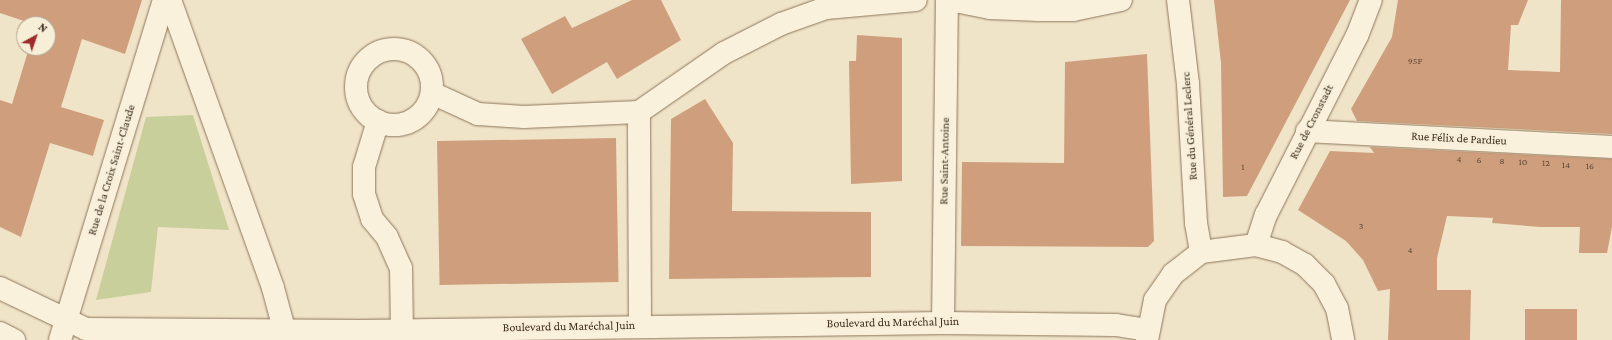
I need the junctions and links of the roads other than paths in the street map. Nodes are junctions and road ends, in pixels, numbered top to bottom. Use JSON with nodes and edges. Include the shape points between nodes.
{"nodes":[{"id":1,"x":164,"y":0,"type":"edge"},
{"id":2,"x":170,"y":0,"type":"edge"},
{"id":3,"x":916,"y":0,"type":"edge"},
{"id":4,"x":947,"y":0,"type":"edge"},
{"id":5,"x":950,"y":0,"type":"edge"},
{"id":6,"x":1121,"y":0,"type":"edge"},
{"id":7,"x":1178,"y":0,"type":"edge"},
{"id":8,"x":1371,"y":0,"type":"edge"},
{"id":9,"x":432,"y":93,"type":"junction"},
{"id":10,"x":639,"y":112,"type":"junction"},
{"id":11,"x":378,"y":121,"type":"junction"},
{"id":12,"x":1307,"y":131,"type":"junction"},
{"id":13,"x":1612,"y":147,"type":"edge"},
{"id":14,"x":1256,"y":245,"type":"junction"},
{"id":15,"x":1201,"y":252,"type":"junction"},
{"id":16,"x":0,"y":288,"type":"edge"},
{"id":17,"x":943,"y":323,"type":"junction"},
{"id":18,"x":640,"y":326,"type":"junction"},
{"id":19,"x":63,"y":330,"type":"edge"},
{"id":20,"x":402,"y":330,"type":"junction"},
{"id":21,"x":0,"y":333,"type":"edge"},
{"id":22,"x":286,"y":335,"type":"edge"},
{"id":23,"x":1147,"y":335,"type":"edge"},
{"id":24,"x":14,"y":340,"type":"edge"},
{"id":25,"x":1343,"y":340,"type":"edge"}],
"edges":[{"from":1,"to":19,"type":"street","name":"Rue de la Croix Saint-Claude"},
{"from":2,"to":22,"type":"street","via":[[273,288]]},
{"from":3,"to":10,"type":"street","via":[[826,8],[781,24],[724,53]]},
{"from":4,"to":17,"type":"street","name":"Rue Saint-Antoine"},
{"from":5,"to":6,"type":"street","via":[[990,8],[1073,10]]},
{"from":7,"to":15,"type":"street","name":"Rue du Général Leclerc","via":[[1188,84],[1196,223]]},
{"from":8,"to":12,"type":"street","name":"Rue de Cronstadt","via":[[1357,36]]},
{"from":9,"to":10,"type":"street","via":[[478,114],[524,117]]},
{"from":9,"to":11,"type":"street","via":[[424,110],[410,122],[398,125]]},
{"from":9,"to":11,"type":"street","via":[[432,81],[420,59],[397,49],[373,55],[363,64],[356,87],[364,111]]},
{"from":10,"to":18,"type":"street"},
{"from":11,"to":20,"type":"street","via":[[364,167],[364,194],[372,218],[387,237],[401,268]]},
{"from":12,"to":13,"type":"street","name":"Rue Félix de Pardieu"},
{"from":12,"to":14,"type":"street","name":"Rue de Cronstadt"},
{"from":14,"to":15,"type":"street"},
{"from":14,"to":25,"type":"street","via":[[1282,252],[1305,265],[1324,284],[1337,308]]},
{"from":15,"to":23,"type":"street","via":[[1173,274],[1155,300]]},
{"from":16,"to":19,"type":"street","name":"Boulevard du Maréchal Juin"},
{"from":17,"to":18,"type":"street","name":"Boulevard du Maréchal Juin"},
{"from":17,"to":23,"type":"street","name":"Boulevard du Maréchal Juin","via":[[1116,325]]},
{"from":18,"to":20,"type":"street","name":"Boulevard du Maréchal Juin"},
{"from":19,"to":22,"type":"street","name":"Boulevard du Maréchal Juin"},
{"from":20,"to":22,"type":"street","name":"Boulevard du Maréchal Juin"},
{"from":21,"to":24,"type":"street"}]}
